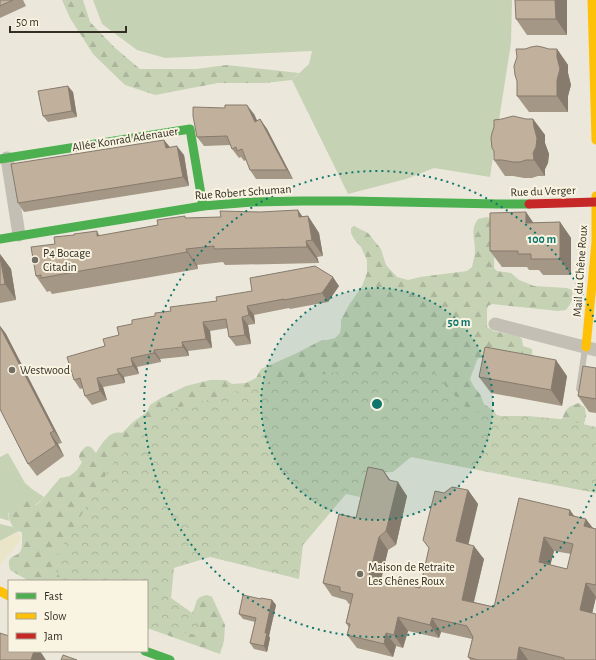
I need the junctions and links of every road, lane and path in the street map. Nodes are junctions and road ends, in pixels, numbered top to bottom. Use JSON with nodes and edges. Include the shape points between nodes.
{"nodes":[{"id":1,"x":592,"y":0,"type":"edge"},
{"id":2,"x":596,"y":140,"type":"edge"},
{"id":3,"x":3,"y":159,"type":"edge"},
{"id":4,"x":596,"y":196,"type":"edge"},
{"id":5,"x":596,"y":202,"type":"edge"},
{"id":6,"x":490,"y":205,"type":"joint"},
{"id":7,"x":203,"y":206,"type":"junction"},
{"id":8,"x":20,"y":235,"type":"junction"},
{"id":9,"x":0,"y":239,"type":"edge"},
{"id":10,"x":495,"y":324,"type":"dead end"},
{"id":11,"x":591,"y":349,"type":"edge"},
{"id":12,"x":579,"y":389,"type":"edge"},
{"id":13,"x":148,"y":652,"type":"edge"},
{"id":14,"x":170,"y":660,"type":"edge"}],
"edges":[{"from":1,"to":2,"type":"street"},
{"from":3,"to":7,"type":"street","name":"Allée Konrad Adenauer","via":[[190,129]]},
{"from":3,"to":8,"type":"street","name":"Allée Konrad Adenauer"},
{"from":4,"to":5,"type":"street","name":"Mail du Chêne Roux"},
{"from":5,"to":6,"type":"street","name":"Rue du Verger"},
{"from":5,"to":11,"type":"street","name":"Mail du Chêne Roux"},
{"from":6,"to":7,"type":"street","name":"Rue Robert Schuman","via":[[337,200]]},
{"from":7,"to":8,"type":"street","name":"Rue Robert Schuman"},
{"from":8,"to":9,"type":"street","name":"Rue Robert Schuman"},
{"from":10,"to":11,"type":"street"},
{"from":11,"to":12,"type":"lane"},
{"from":13,"to":14,"type":"street"}]}
